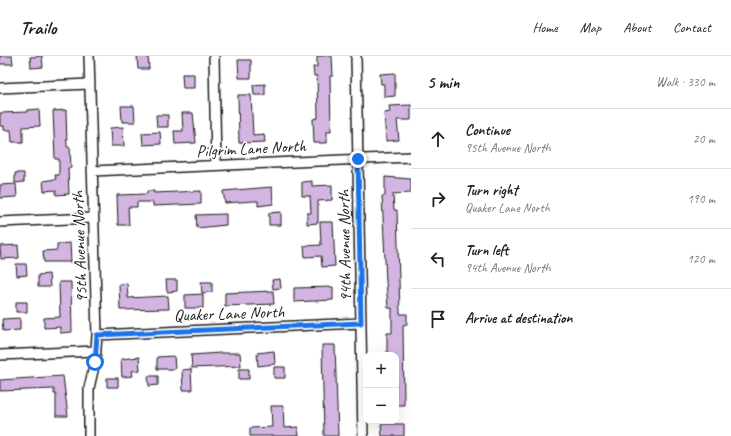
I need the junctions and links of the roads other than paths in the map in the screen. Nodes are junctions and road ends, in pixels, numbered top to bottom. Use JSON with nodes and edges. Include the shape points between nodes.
{"nodes":[{"id":1,"x":89,"y":56,"type":"edge"},
{"id":2,"x":214,"y":56,"type":"edge"},
{"id":3,"x":356,"y":56,"type":"edge"},
{"id":4,"x":89,"y":84,"type":"junction"},
{"id":5,"x":0,"y":88,"type":"edge"},
{"id":6,"x":411,"y":156,"type":"edge"},
{"id":7,"x":358,"y":159,"type":"junction"},
{"id":8,"x":216,"y":165,"type":"junction"},
{"id":9,"x":92,"y":172,"type":"junction"},
{"id":10,"x":93,"y":218,"type":"junction"},
{"id":11,"x":0,"y":222,"type":"edge"},
{"id":12,"x":361,"y":323,"type":"junction"},
{"id":13,"x":97,"y":335,"type":"junction"},
{"id":14,"x":96,"y":351,"type":"junction"},
{"id":15,"x":0,"y":355,"type":"edge"},
{"id":16,"x":89,"y":436,"type":"edge"},
{"id":17,"x":363,"y":436,"type":"edge"}],
"edges":[{"from":1,"to":4,"type":"street","name":"95th Avenue North"},
{"from":2,"to":8,"type":"street"},
{"from":3,"to":7,"type":"street","name":"94th Avenue North"},
{"from":4,"to":5,"type":"street"},
{"from":4,"to":9,"type":"street","name":"95th Avenue North"},
{"from":6,"to":7,"type":"street","name":"Pilgrim Lane North"},
{"from":7,"to":8,"type":"street","name":"Pilgrim Lane North"},
{"from":7,"to":12,"type":"street","name":"94th Avenue North"},
{"from":8,"to":9,"type":"street","name":"Pilgrim Lane North"},
{"from":9,"to":10,"type":"street","name":"95th Avenue North"},
{"from":10,"to":11,"type":"street"},
{"from":10,"to":13,"type":"street","name":"95th Avenue North"},
{"from":12,"to":13,"type":"street","name":"Quaker Lane North"},
{"from":12,"to":17,"type":"street","name":"94th Avenue North"},
{"from":13,"to":14,"type":"street","name":"95th Avenue North"},
{"from":14,"to":15,"type":"street"},
{"from":14,"to":16,"type":"street","name":"95th Avenue North","via":[[89,394]]}]}
